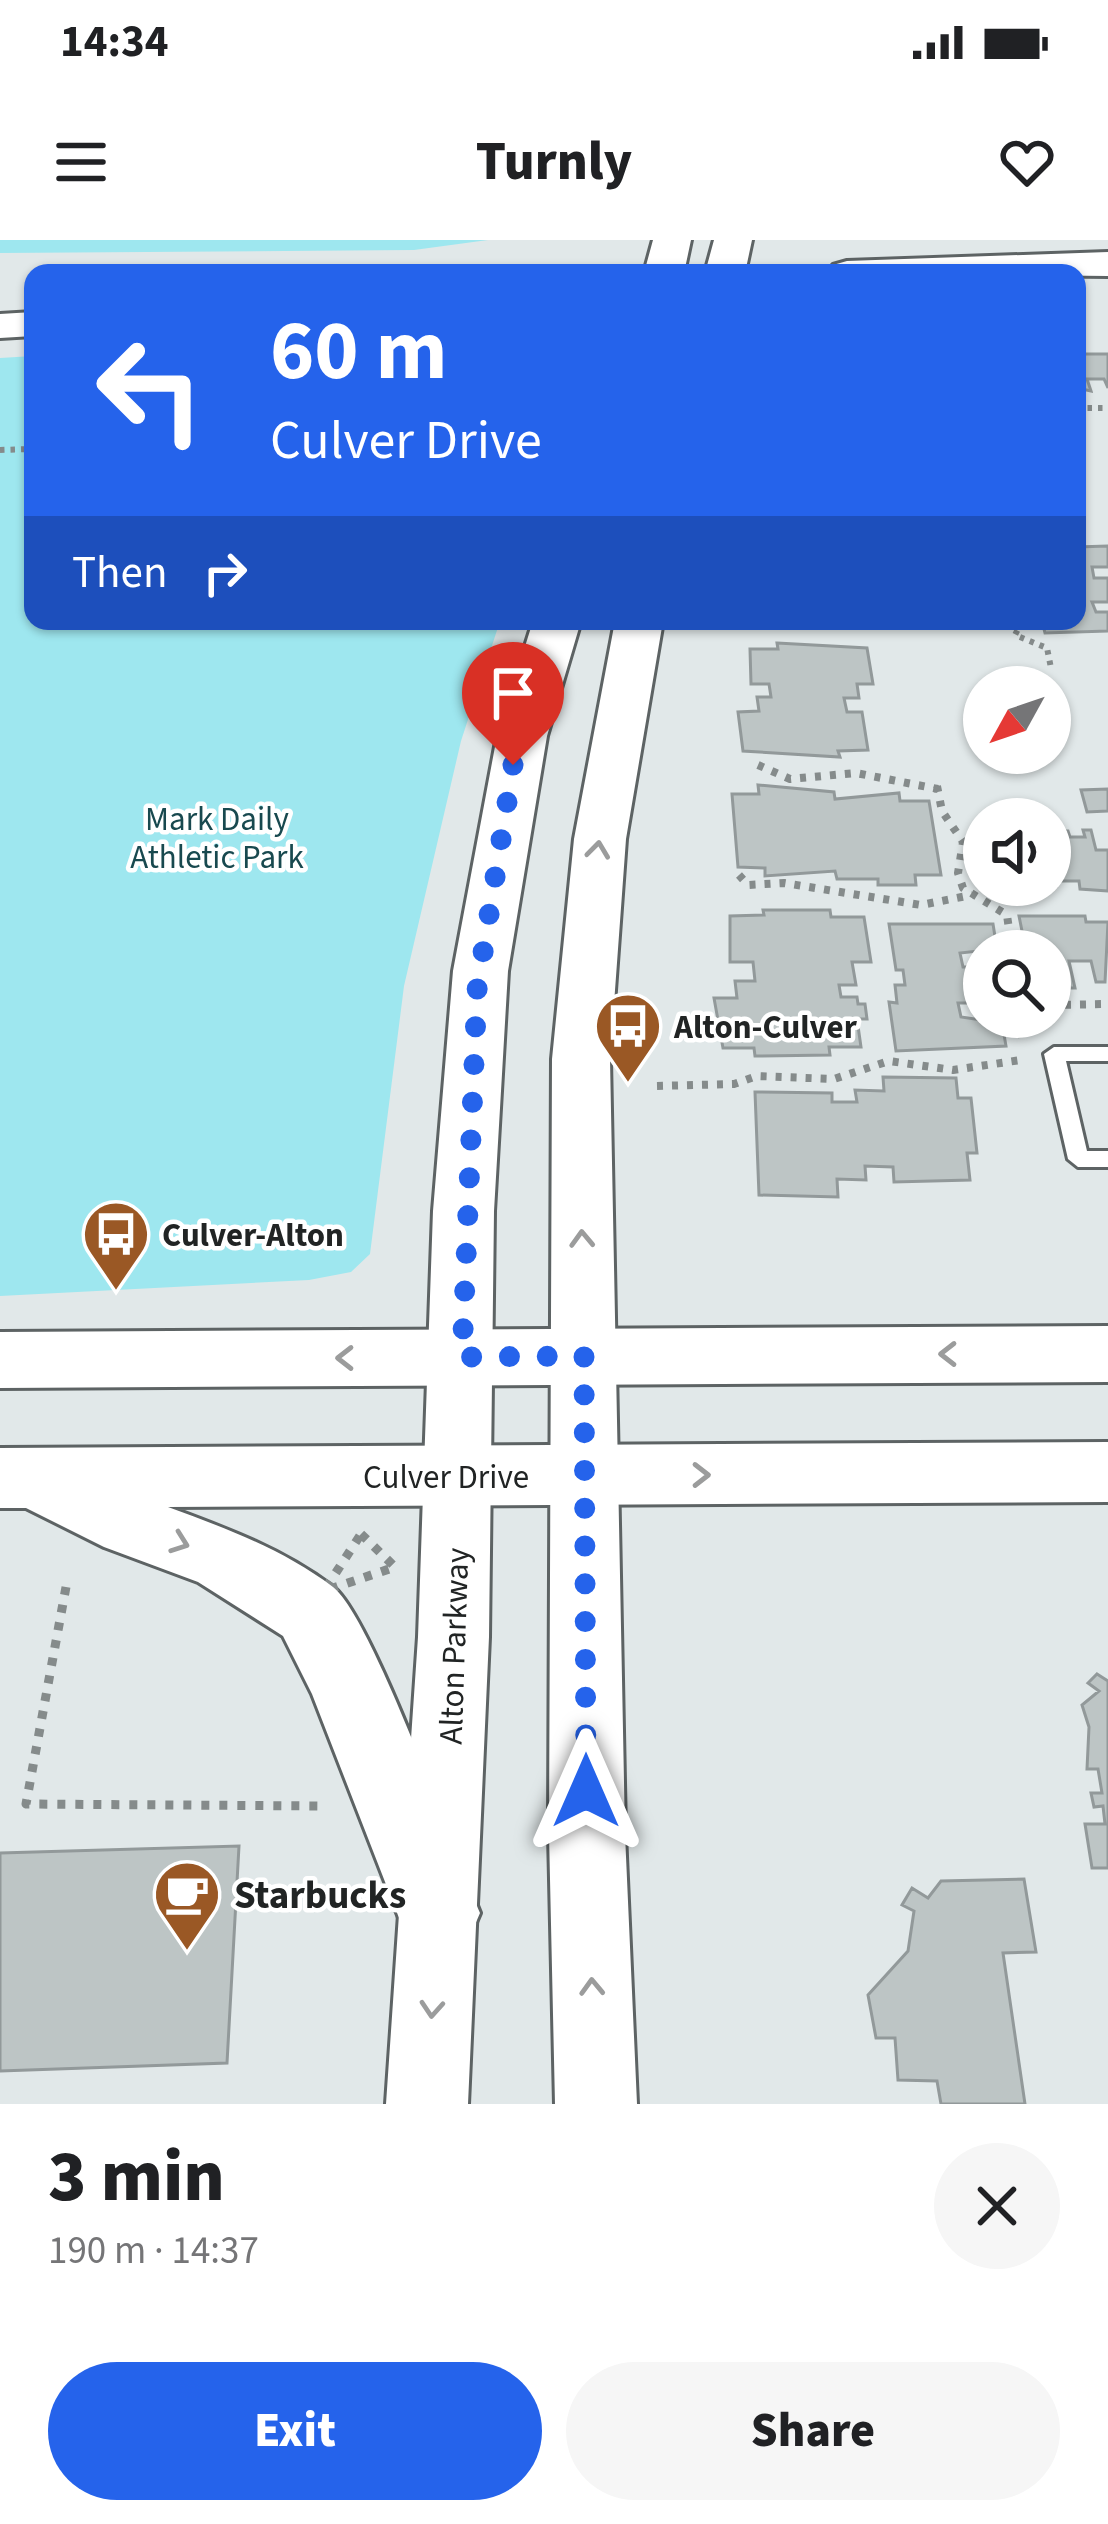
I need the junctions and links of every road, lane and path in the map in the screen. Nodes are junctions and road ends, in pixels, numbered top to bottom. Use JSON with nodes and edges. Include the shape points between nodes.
{"nodes":[{"id":1,"x":554,"y":630,"type":"edge"},
{"id":2,"x":637,"y":630,"type":"edge"},
{"id":3,"x":1018,"y":630,"type":"edge"},
{"id":4,"x":1052,"y":666,"type":"edge"},
{"id":5,"x":758,"y":766,"type":"dead end"},
{"id":6,"x":963,"y":842,"type":"edge"},
{"id":7,"x":963,"y":842,"type":"edge"},
{"id":8,"x":739,"y":875,"type":"dead end"},
{"id":9,"x":963,"y":881,"type":"edge"},
{"id":10,"x":963,"y":897,"type":"edge"},
{"id":11,"x":991,"y":906,"type":"edge"},
{"id":12,"x":1009,"y":930,"type":"edge"},
{"id":13,"x":1108,"y":1004,"type":"edge"},
{"id":14,"x":1071,"y":1005,"type":"edge"},
{"id":15,"x":1108,"y":1054,"type":"edge"},
{"id":16,"x":1027,"y":1060,"type":"dead end"},
{"id":17,"x":657,"y":1086,"type":"dead end"},
{"id":18,"x":1108,"y":1159,"type":"edge"},
{"id":19,"x":1108,"y":1354,"type":"edge"},
{"id":20,"x":584,"y":1356,"type":"junction"},
{"id":21,"x":462,"y":1357,"type":"junction"},
{"id":22,"x":0,"y":1360,"type":"edge"},
{"id":23,"x":1108,"y":1472,"type":"edge"},
{"id":24,"x":584,"y":1475,"type":"junction"},
{"id":25,"x":459,"y":1476,"type":"junction"},
{"id":26,"x":18,"y":1478,"type":"edge"},
{"id":27,"x":395,"y":1567,"type":"dead end"},
{"id":28,"x":66,"y":1587,"type":"dead end"},
{"id":29,"x":324,"y":1591,"type":"dead end"},
{"id":30,"x":322,"y":1806,"type":"dead end"},
{"id":31,"x":438,"y":1913,"type":"junction"},
{"id":32,"x":428,"y":2104,"type":"edge"},
{"id":33,"x":596,"y":2104,"type":"edge"}],
"edges":[{"from":1,"to":21,"type":"main road","name":"Alton Parkway","via":[[520,736],[485,922]]},
{"from":20,"to":2,"type":"main road","one_way":true,"via":[[584,971],[603,808]]},
{"from":3,"to":4,"type":"path","via":[[1047,648]]},
{"from":5,"to":6,"type":"path","via":[[790,778],[856,773],[937,788]]},
{"from":7,"to":9,"type":"path"},
{"from":8,"to":10,"type":"path","via":[[748,885],[921,905]]},
{"from":11,"to":12,"type":"path","via":[[1007,915]]},
{"from":13,"to":14,"type":"path"},
{"from":15,"to":18,"type":"lane","via":[[1054,1054],[1078,1159]]},
{"from":16,"to":17,"type":"path","via":[[953,1070],[889,1061],[834,1078]]},
{"from":19,"to":20,"type":"main road","one_way":true},
{"from":20,"to":21,"type":"main road"},
{"from":20,"to":24,"type":"main road"},
{"from":21,"to":22,"type":"main road","one_way":true},
{"from":21,"to":25,"type":"main road","name":"Alton Parkway"},
{"from":24,"to":23,"type":"main road","name":"Culver Drive","one_way":true},
{"from":24,"to":25,"type":"main road","name":"Culver Drive"},
{"from":33,"to":24,"type":"main road","one_way":true},
{"from":25,"to":26,"type":"main road","name":"Culver Drive"},
{"from":25,"to":31,"type":"main road","name":"Alton Parkway"},
{"from":26,"to":31,"type":"main road","one_way":true,"via":[[225,1559],[310,1613],[349,1687]]},
{"from":27,"to":29,"type":"path","via":[[361,1534]]},
{"from":28,"to":30,"type":"path","via":[[26,1804]]},
{"from":31,"to":32,"type":"main road","name":"Alton Parkway","one_way":true}]}
